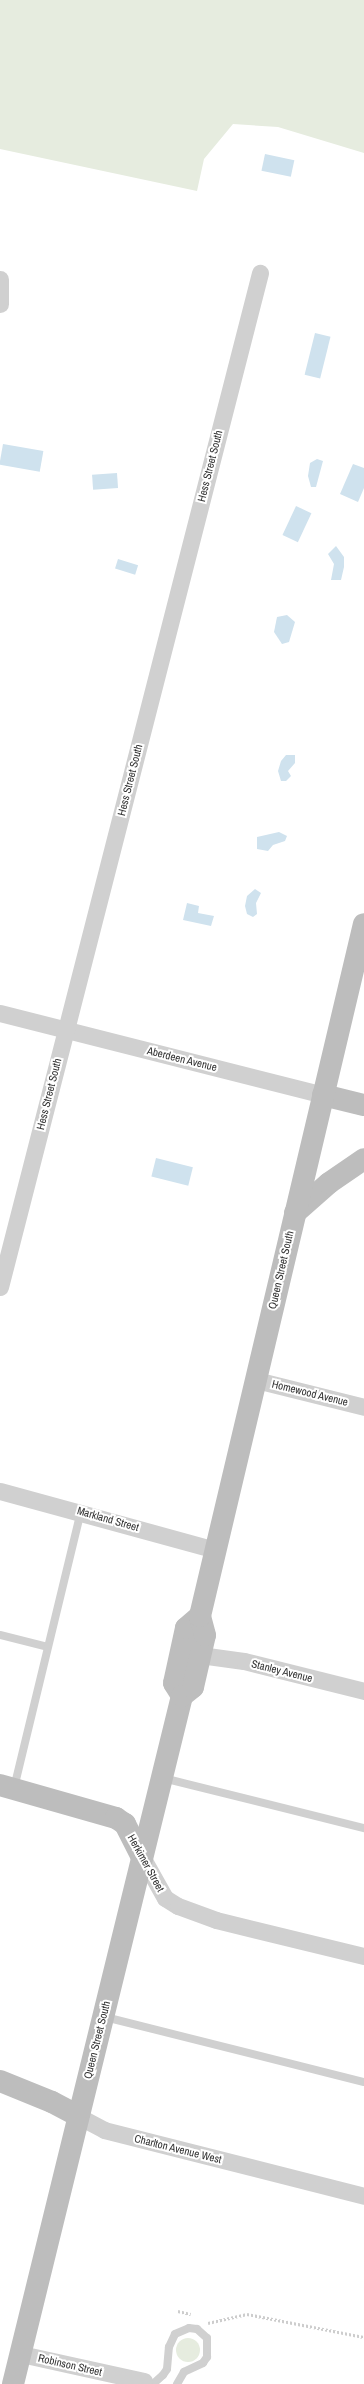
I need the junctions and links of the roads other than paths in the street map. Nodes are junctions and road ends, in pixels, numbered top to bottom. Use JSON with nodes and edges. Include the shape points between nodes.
{"nodes":[{"id":1,"x":260,"y":273,"type":"dead end"},
{"id":2,"x":0,"y":279,"type":"edge"},
{"id":3,"x":0,"y":304,"type":"edge"},
{"id":4,"x":364,"y":924,"type":"edge"},
{"id":5,"x":0,"y":1013,"type":"edge"},
{"id":6,"x":66,"y":1030,"type":"junction"},
{"id":7,"x":323,"y":1095,"type":"junction"},
{"id":8,"x":364,"y":1105,"type":"edge"},
{"id":9,"x":364,"y":1159,"type":"edge"},
{"id":10,"x":295,"y":1213,"type":"junction"},
{"id":11,"x":0,"y":1287,"type":"edge"},
{"id":12,"x":256,"y":1380,"type":"junction"},
{"id":13,"x":364,"y":1407,"type":"edge"},
{"id":14,"x":0,"y":1490,"type":"edge"},
{"id":15,"x":81,"y":1511,"type":"junction"},
{"id":16,"x":215,"y":1550,"type":"junction"},
{"id":17,"x":200,"y":1616,"type":"junction"},
{"id":18,"x":0,"y":1635,"type":"edge"},
{"id":19,"x":48,"y":1647,"type":"junction"},
{"id":20,"x":200,"y":1655,"type":"junction"},
{"id":21,"x":364,"y":1691,"type":"edge"},
{"id":22,"x":182,"y":1696,"type":"junction"},
{"id":23,"x":162,"y":1778,"type":"junction"},
{"id":24,"x":7,"y":1787,"type":"edge"},
{"id":25,"x":364,"y":1828,"type":"edge"},
{"id":26,"x":142,"y":1857,"type":"junction"},
{"id":27,"x":364,"y":1956,"type":"edge"},
{"id":28,"x":102,"y":2016,"type":"junction"},
{"id":29,"x":0,"y":2081,"type":"edge"},
{"id":30,"x":364,"y":2082,"type":"edge"},
{"id":31,"x":78,"y":2116,"type":"junction"},
{"id":32,"x":364,"y":2196,"type":"edge"},
{"id":33,"x":21,"y":2354,"type":"junction"},
{"id":34,"x":151,"y":2383,"type":"edge"},
{"id":35,"x":13,"y":2384,"type":"edge"},
{"id":36,"x":177,"y":2384,"type":"edge"}],
"edges":[{"from":1,"to":6,"type":"street","name":"Hess Street South"},
{"from":2,"to":3,"type":"street"},
{"from":4,"to":7,"type":"main road","name":"Queen Street South"},
{"from":5,"to":6,"type":"street","name":"Aberdeen Avenue"},
{"from":6,"to":7,"type":"street","name":"Aberdeen Avenue"},
{"from":6,"to":11,"type":"street","name":"Hess Street South"},
{"from":7,"to":8,"type":"main road","name":"Aberdeen Avenue"},
{"from":7,"to":10,"type":"main road","name":"Queen Street South"},
{"from":9,"to":10,"type":"main road","via":[[329,1183]]},
{"from":10,"to":12,"type":"main road","name":"Queen Street South"},
{"from":12,"to":13,"type":"street","name":"Homewood Avenue"},
{"from":12,"to":16,"type":"main road","name":"Queen Street South"},
{"from":14,"to":15,"type":"street","name":"Markland Street"},
{"from":15,"to":16,"type":"street","name":"Markland Street"},
{"from":15,"to":19,"type":"lane"},
{"from":16,"to":17,"type":"main road","name":"Queen Street South"},
{"from":17,"to":20,"type":"main road","name":"Queen Street South","via":[[205,1635]]},
{"from":17,"to":22,"type":"main road","via":[[186,1628],[174,1683]]},
{"from":18,"to":19,"type":"lane"},
{"from":19,"to":24,"type":"lane"},
{"from":20,"to":21,"type":"street","name":"Stanley Avenue","via":[[244,1661]]},
{"from":20,"to":22,"type":"main road","name":"Queen Street South","via":[[193,1687]]},
{"from":22,"to":23,"type":"main road","name":"Queen Street South"},
{"from":23,"to":25,"type":"lane"},
{"from":23,"to":26,"type":"main road","name":"Queen Street South"},
{"from":24,"to":26,"type":"main road","name":"Herkimer Street","via":[[116,1818],[124,1824]]},
{"from":26,"to":27,"type":"street","name":"Herkimer Street","via":[[165,1898],[178,1906],[216,1920]]},
{"from":26,"to":28,"type":"main road","name":"Queen Street South"},
{"from":28,"to":30,"type":"lane"},
{"from":28,"to":31,"type":"main road","name":"Queen Street South"},
{"from":29,"to":31,"type":"main road","name":"Charlton Avenue West","via":[[52,2102]]},
{"from":31,"to":32,"type":"street","name":"Charlton Avenue West","via":[[104,2130]]},
{"from":31,"to":33,"type":"main road","name":"Queen Street South"},
{"from":33,"to":34,"type":"street","name":"Robinson Street"},
{"from":33,"to":35,"type":"main road","name":"Queen Street South"},
{"from":34,"to":36,"type":"lane","via":[[167,2369],[169,2346],[175,2334],[190,2328],[203,2332],[207,2338],[207,2357],[203,2363],[184,2372]]}]}
